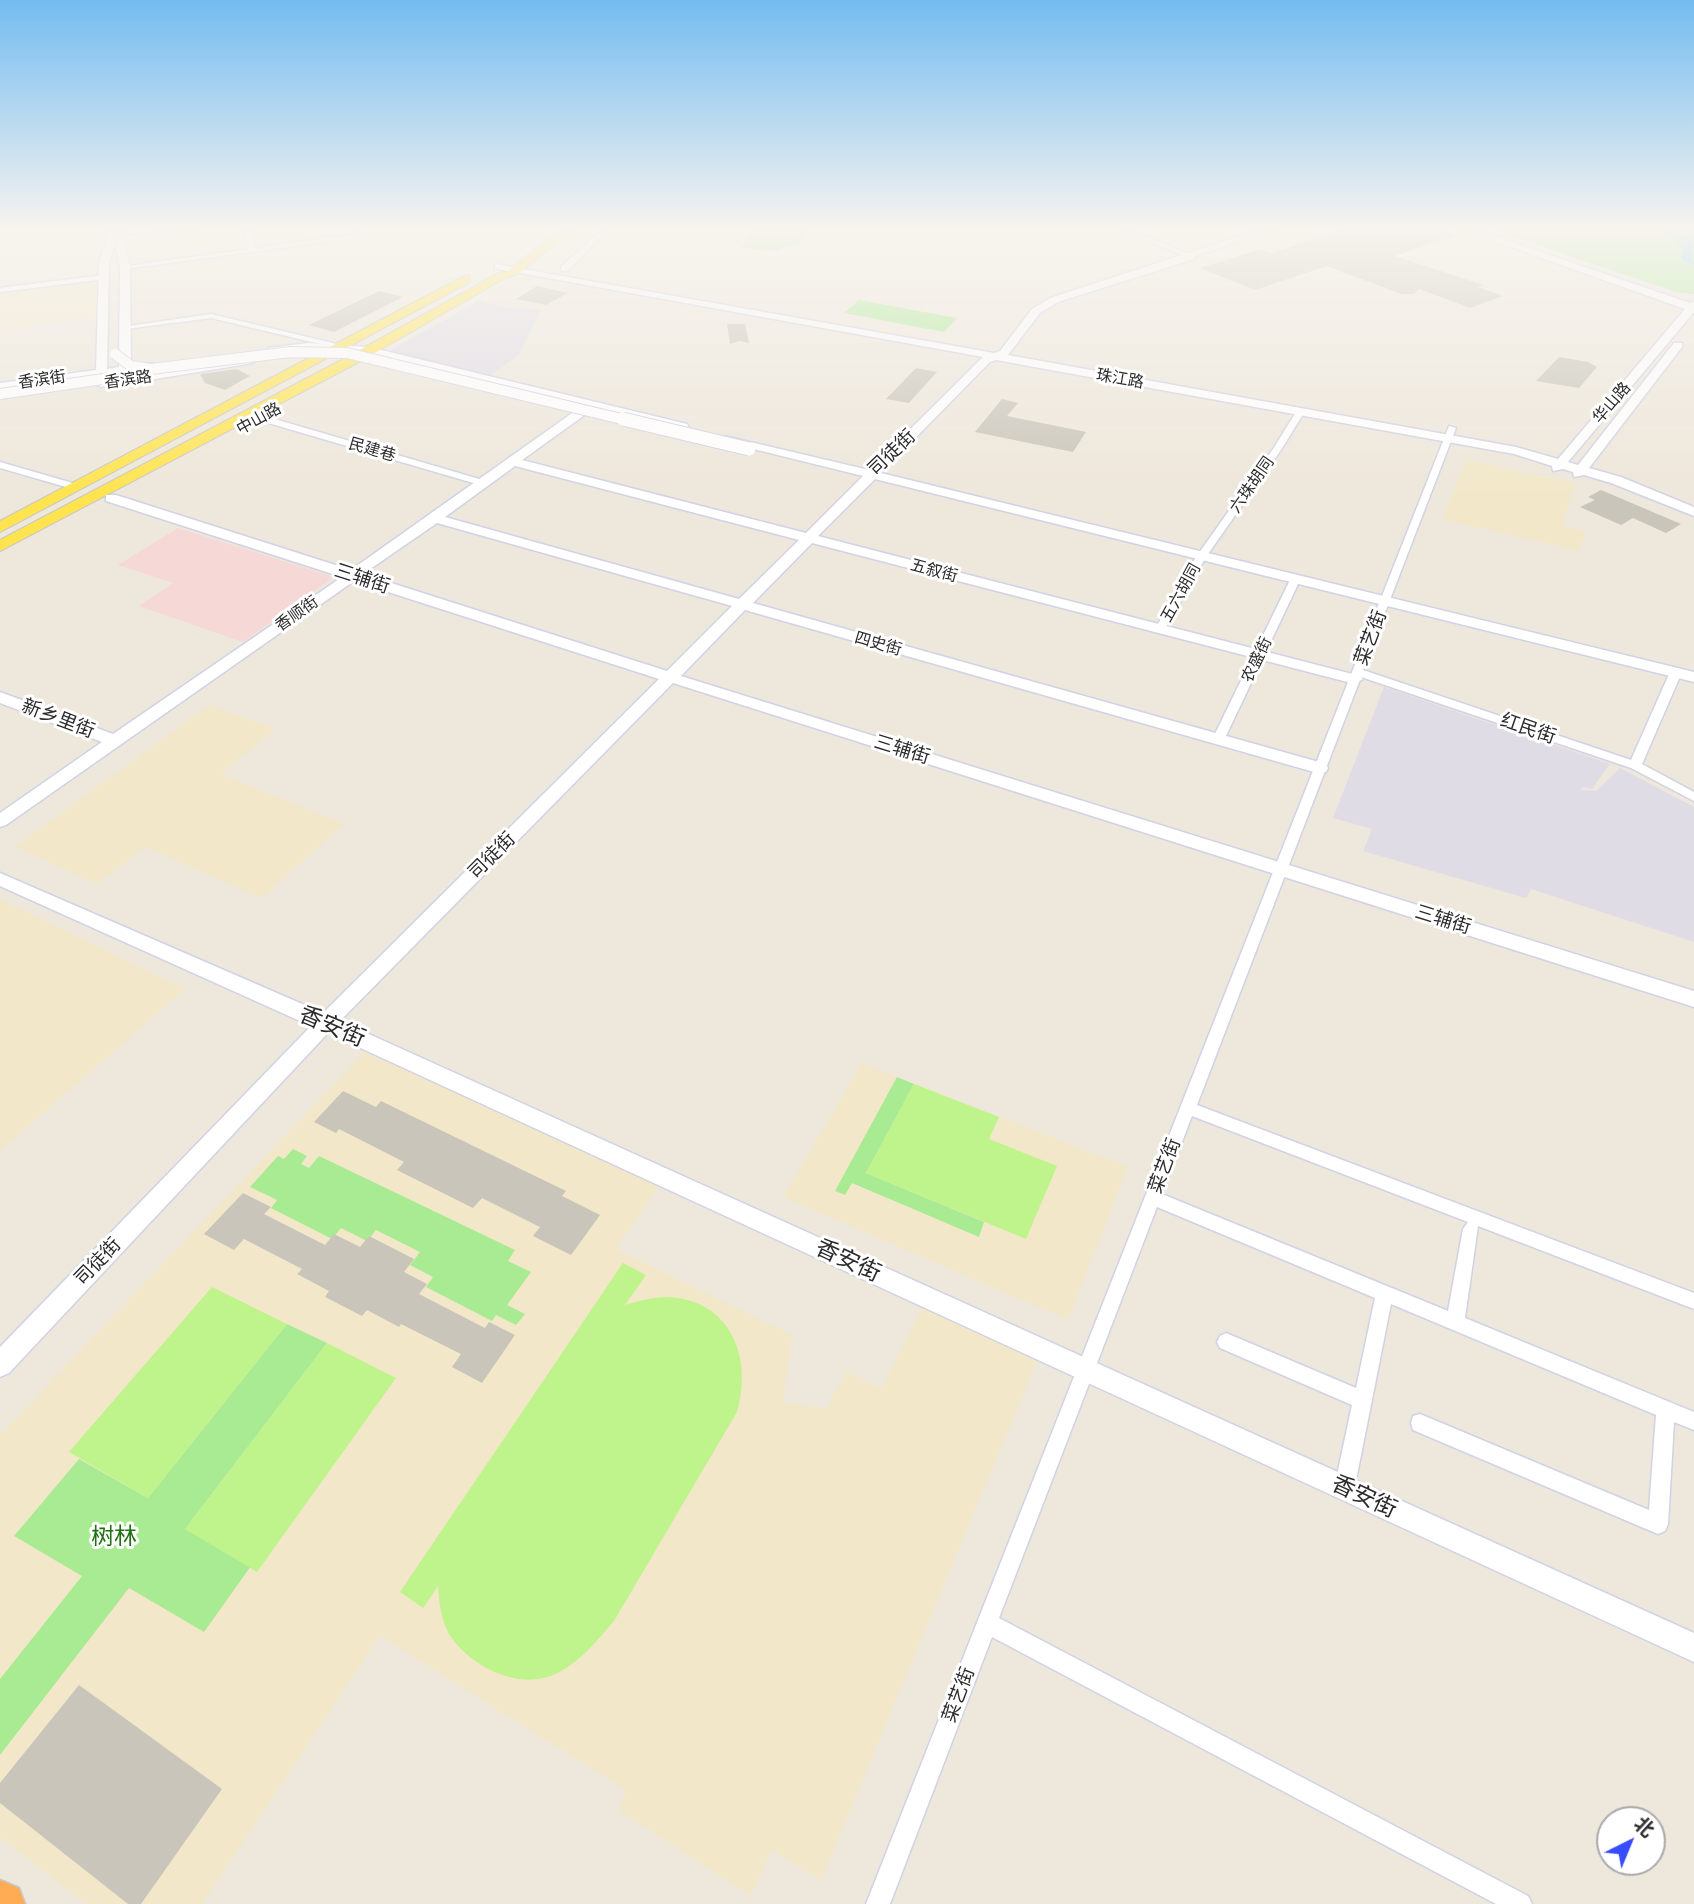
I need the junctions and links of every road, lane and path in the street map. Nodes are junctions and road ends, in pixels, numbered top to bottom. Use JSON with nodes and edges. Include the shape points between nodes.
{"nodes":[{"id":1,"x":102,"y":317,"type":"edge"},
{"id":2,"x":115,"y":317,"type":"edge"},
{"id":3,"x":126,"y":317,"type":"edge"},
{"id":4,"x":204,"y":317,"type":"edge"},
{"id":5,"x":214,"y":317,"type":"edge"},
{"id":6,"x":397,"y":317,"type":"edge"},
{"id":7,"x":428,"y":317,"type":"edge"},
{"id":8,"x":436,"y":317,"type":"edge"},
{"id":9,"x":799,"y":317,"type":"edge"},
{"id":10,"x":813,"y":317,"type":"edge"},
{"id":11,"x":1030,"y":317,"type":"edge"},
{"id":12,"x":1684,"y":317,"type":"edge"},
{"id":13,"x":1694,"y":325,"type":"edge"},
{"id":14,"x":126,"y":327,"type":"junction"},
{"id":15,"x":336,"y":351,"type":"junction"},
{"id":16,"x":996,"y":352,"type":"junction"},
{"id":17,"x":319,"y":355,"type":"junction"},
{"id":18,"x":362,"y":355,"type":"junction"},
{"id":19,"x":253,"y":357,"type":"junction"},
{"id":20,"x":179,"y":368,"type":"junction"},
{"id":21,"x":125,"y":369,"type":"junction"},
{"id":22,"x":101,"y":371,"type":"junction"},
{"id":23,"x":101,"y":384,"type":"junction"},
{"id":24,"x":0,"y":386,"type":"edge"},
{"id":25,"x":0,"y":396,"type":"edge"},
{"id":26,"x":592,"y":404,"type":"junction"},
{"id":27,"x":579,"y":414,"type":"junction"},
{"id":28,"x":1299,"y":414,"type":"junction"},
{"id":29,"x":261,"y":418,"type":"junction"},
{"id":30,"x":188,"y":435,"type":"junction"},
{"id":31,"x":230,"y":435,"type":"junction"},
{"id":32,"x":1449,"y":436,"type":"junction"},
{"id":33,"x":1563,"y":460,"type":"junction"},
{"id":34,"x":514,"y":462,"type":"junction"},
{"id":35,"x":0,"y":465,"type":"edge"},
{"id":36,"x":1584,"y":466,"type":"junction"},
{"id":37,"x":1631,"y":472,"type":"dead end"},
{"id":38,"x":860,"y":478,"type":"junction"},
{"id":39,"x":483,"y":483,"type":"junction"},
{"id":40,"x":78,"y":489,"type":"junction"},
{"id":41,"x":1672,"y":489,"type":"dead end"},
{"id":42,"x":107,"y":490,"type":"junction"},
{"id":43,"x":1694,"y":499,"type":"edge"},
{"id":44,"x":1694,"y":506,"type":"edge"},
{"id":45,"x":42,"y":510,"type":"junction"},
{"id":46,"x":1694,"y":512,"type":"edge"},
{"id":47,"x":82,"y":513,"type":"joint"},
{"id":48,"x":435,"y":518,"type":"junction"},
{"id":49,"x":1694,"y":521,"type":"edge"},
{"id":50,"x":0,"y":527,"type":"edge"},
{"id":51,"x":0,"y":538,"type":"edge"},
{"id":52,"x":809,"y":538,"type":"junction"},
{"id":53,"x":0,"y":546,"type":"edge"},
{"id":54,"x":0,"y":558,"type":"edge"},
{"id":55,"x":1199,"y":560,"type":"junction"},
{"id":56,"x":352,"y":576,"type":"junction"},
{"id":57,"x":1294,"y":583,"type":"junction"},
{"id":58,"x":1384,"y":605,"type":"junction"},
{"id":59,"x":742,"y":606,"type":"junction"},
{"id":60,"x":1160,"y":629,"type":"junction"},
{"id":61,"x":1259,"y":655,"type":"junction"},
{"id":62,"x":1357,"y":676,"type":"junction"},
{"id":63,"x":1674,"y":676,"type":"junction"},
{"id":64,"x":669,"y":677,"type":"junction"},
{"id":65,"x":1694,"y":677,"type":"edge"},
{"id":66,"x":1694,"y":685,"type":"edge"},
{"id":67,"x":0,"y":697,"type":"edge"},
{"id":68,"x":1218,"y":740,"type":"junction"},
{"id":69,"x":116,"y":741,"type":"junction"},
{"id":70,"x":1635,"y":765,"type":"junction"},
{"id":71,"x":1320,"y":768,"type":"junction"},
{"id":72,"x":1694,"y":797,"type":"edge"},
{"id":73,"x":0,"y":821,"type":"edge"},
{"id":74,"x":1281,"y":869,"type":"junction"},
{"id":75,"x":0,"y":879,"type":"edge"},
{"id":76,"x":1694,"y":999,"type":"edge"},
{"id":77,"x":324,"y":1025,"type":"junction"},
{"id":78,"x":1188,"y":1108,"type":"junction"},
{"id":79,"x":1153,"y":1198,"type":"junction"},
{"id":80,"x":1471,"y":1228,"type":"dead end"},
{"id":81,"x":1384,"y":1294,"type":"junction"},
{"id":82,"x":1694,"y":1301,"type":"edge"},
{"id":83,"x":1455,"y":1322,"type":"junction"},
{"id":84,"x":1226,"y":1342,"type":"dead end"},
{"id":85,"x":0,"y":1364,"type":"edge"},
{"id":86,"x":1086,"y":1370,"type":"junction"},
{"id":87,"x":1362,"y":1399,"type":"junction"},
{"id":88,"x":1666,"y":1409,"type":"junction"},
{"id":89,"x":1694,"y":1421,"type":"edge"},
{"id":90,"x":1420,"y":1423,"type":"dead end"},
{"id":91,"x":1347,"y":1475,"type":"dead end"},
{"id":92,"x":987,"y":1623,"type":"junction"},
{"id":93,"x":1694,"y":1648,"type":"edge"},
{"id":94,"x":878,"y":1904,"type":"edge"},
{"id":95,"x":1520,"y":1904,"type":"edge"}],
"edges":[{"from":1,"to":22,"type":"street"},
{"from":2,"to":20,"type":"street","bridge":true,"via":[[115,354],[131,366]]},
{"from":3,"to":14,"type":"street"},
{"from":4,"to":14,"type":"street"},
{"from":5,"to":15,"type":"street"},
{"from":6,"to":15,"type":"main road"},
{"from":7,"to":18,"type":"main road"},
{"from":8,"to":18,"type":"main road","name":"中山路"},
{"from":9,"to":16,"type":"street","name":"珠江路"},
{"from":10,"to":16,"type":"street","name":"珠江路"},
{"from":11,"to":16,"type":"street","name":"司徒街"},
{"from":12,"to":33,"type":"street","name":"华山路"},
{"from":13,"to":36,"type":"street","name":"华山路"},
{"from":14,"to":21,"type":"street"},
{"from":15,"to":17,"type":"main road"},
{"from":15,"to":18,"type":"main road"},
{"from":15,"to":19,"type":"street","via":[[308,346]]},
{"from":15,"to":30,"type":"main road","name":"中山路"},
{"from":16,"to":28,"type":"street","name":"珠江路"},
{"from":16,"to":32,"type":"street","name":"珠江路"},
{"from":16,"to":38,"type":"street","name":"司徒街"},
{"from":17,"to":19,"type":"street"},
{"from":17,"to":30,"type":"main road"},
{"from":18,"to":26,"type":"street"},
{"from":18,"to":27,"type":"street"},
{"from":18,"to":29,"type":"main road","name":"中山路"},
{"from":18,"to":30,"type":"main road"},
{"from":19,"to":21,"type":"street","name":"香滨街"},
{"from":19,"to":23,"type":"street","name":"香滨路"},
{"from":20,"to":25,"type":"street","bridge":true},
{"from":20,"to":38,"type":"street","bridge":true,"via":[[290,352],[337,352]]},
{"from":21,"to":22,"type":"street","name":"香滨街"},
{"from":22,"to":23,"type":"street"},
{"from":22,"to":24,"type":"street","name":"香滨街"},
{"from":23,"to":25,"type":"street","name":"香滨路"},
{"from":26,"to":27,"type":"street","name":"香顺街"},
{"from":26,"to":38,"type":"street"},
{"from":27,"to":34,"type":"street","name":"香顺街"},
{"from":27,"to":38,"type":"street"},
{"from":28,"to":32,"type":"street","name":"珠江路"},
{"from":28,"to":55,"type":"street","name":"六珠胡同"},
{"from":29,"to":31,"type":"main road","name":"中山路"},
{"from":29,"to":39,"type":"street","name":"民建巷"},
{"from":30,"to":31,"type":"main road"},
{"from":30,"to":40,"type":"main road"},
{"from":30,"to":42,"type":"main road"},
{"from":31,"to":42,"type":"main road","name":"中山路"},
{"from":32,"to":33,"type":"street","name":"珠江路"},
{"from":32,"to":33,"type":"street","name":"珠江路"},
{"from":32,"to":58,"type":"street","name":"菜艺街"},
{"from":33,"to":36,"type":"street","name":"珠江路"},
{"from":33,"to":36,"type":"street","name":"珠江路"},
{"from":34,"to":39,"type":"street","name":"香顺街"},
{"from":34,"to":52,"type":"street","name":"五叙街"},
{"from":35,"to":40,"type":"street"},
{"from":36,"to":37,"type":"street","name":"珠江路"},
{"from":36,"to":44,"type":"street","name":"珠江路"},
{"from":36,"to":46,"type":"street","name":"珠江路"},
{"from":36,"to":49,"type":"street","name":"珠江路"},
{"from":38,"to":52,"type":"street","name":"司徒街"},
{"from":38,"to":55,"type":"street"},
{"from":39,"to":48,"type":"street","name":"香顺街"},
{"from":40,"to":42,"type":"main road","name":"中山路"},
{"from":40,"to":45,"type":"main road"},
{"from":41,"to":43,"type":"street"},
{"from":42,"to":45,"type":"main road"},
{"from":42,"to":47,"type":"main road"},
{"from":42,"to":53,"type":"main road"},
{"from":42,"to":56,"type":"street","name":"三辅街"},
{"from":45,"to":50,"type":"main road"},
{"from":45,"to":51,"type":"main road"},
{"from":47,"to":54,"type":"main road"},
{"from":48,"to":56,"type":"street","name":"香顺街"},
{"from":48,"to":59,"type":"street","name":"四史街"},
{"from":52,"to":59,"type":"street","name":"司徒街"},
{"from":52,"to":60,"type":"street","name":"五叙街"},
{"from":55,"to":57,"type":"street"},
{"from":55,"to":60,"type":"street","name":"五六胡同"},
{"from":56,"to":64,"type":"street","name":"三辅街"},
{"from":56,"to":69,"type":"street","name":"香顺街"},
{"from":57,"to":58,"type":"street"},
{"from":57,"to":61,"type":"street","name":"农盛街"},
{"from":58,"to":62,"type":"street","name":"菜艺街"},
{"from":58,"to":63,"type":"street"},
{"from":59,"to":64,"type":"street","name":"司徒街"},
{"from":59,"to":68,"type":"street","name":"四史街"},
{"from":60,"to":61,"type":"street","name":"五叙街"},
{"from":61,"to":62,"type":"street","name":"五叙街"},
{"from":61,"to":68,"type":"street","name":"农盛街"},
{"from":62,"to":70,"type":"street","name":"红民街"},
{"from":62,"to":71,"type":"street","name":"菜艺街"},
{"from":63,"to":65,"type":"street"},
{"from":63,"to":66,"type":"street"},
{"from":63,"to":70,"type":"street"},
{"from":64,"to":74,"type":"street","name":"三辅街"},
{"from":64,"to":77,"type":"street","name":"司徒街"},
{"from":67,"to":69,"type":"street","name":"新乡里街"},
{"from":68,"to":71,"type":"street","name":"四史街"},
{"from":69,"to":73,"type":"street","name":"香顺街"},
{"from":70,"to":72,"type":"street","name":"红民街"},
{"from":71,"to":74,"type":"street","name":"菜艺街"},
{"from":74,"to":76,"type":"street","name":"三辅街"},
{"from":74,"to":78,"type":"street","name":"菜艺街"},
{"from":75,"to":77,"type":"street","name":"香安街"},
{"from":77,"to":85,"type":"street","name":"司徒街"},
{"from":77,"to":86,"type":"street","name":"香安街"},
{"from":78,"to":79,"type":"street","name":"菜艺街"},
{"from":78,"to":82,"type":"street"},
{"from":79,"to":81,"type":"street"},
{"from":79,"to":86,"type":"street","name":"菜艺街"},
{"from":80,"to":83,"type":"street"},
{"from":81,"to":83,"type":"street"},
{"from":81,"to":87,"type":"street"},
{"from":83,"to":88,"type":"street"},
{"from":84,"to":87,"type":"street"},
{"from":86,"to":92,"type":"street","name":"菜艺街"},
{"from":86,"to":93,"type":"street","name":"香安街"},
{"from":87,"to":91,"type":"street"},
{"from":88,"to":89,"type":"street"},
{"from":88,"to":90,"type":"street","via":[[1658,1524]]},
{"from":92,"to":94,"type":"street","name":"菜艺街"},
{"from":92,"to":95,"type":"street"}]}
